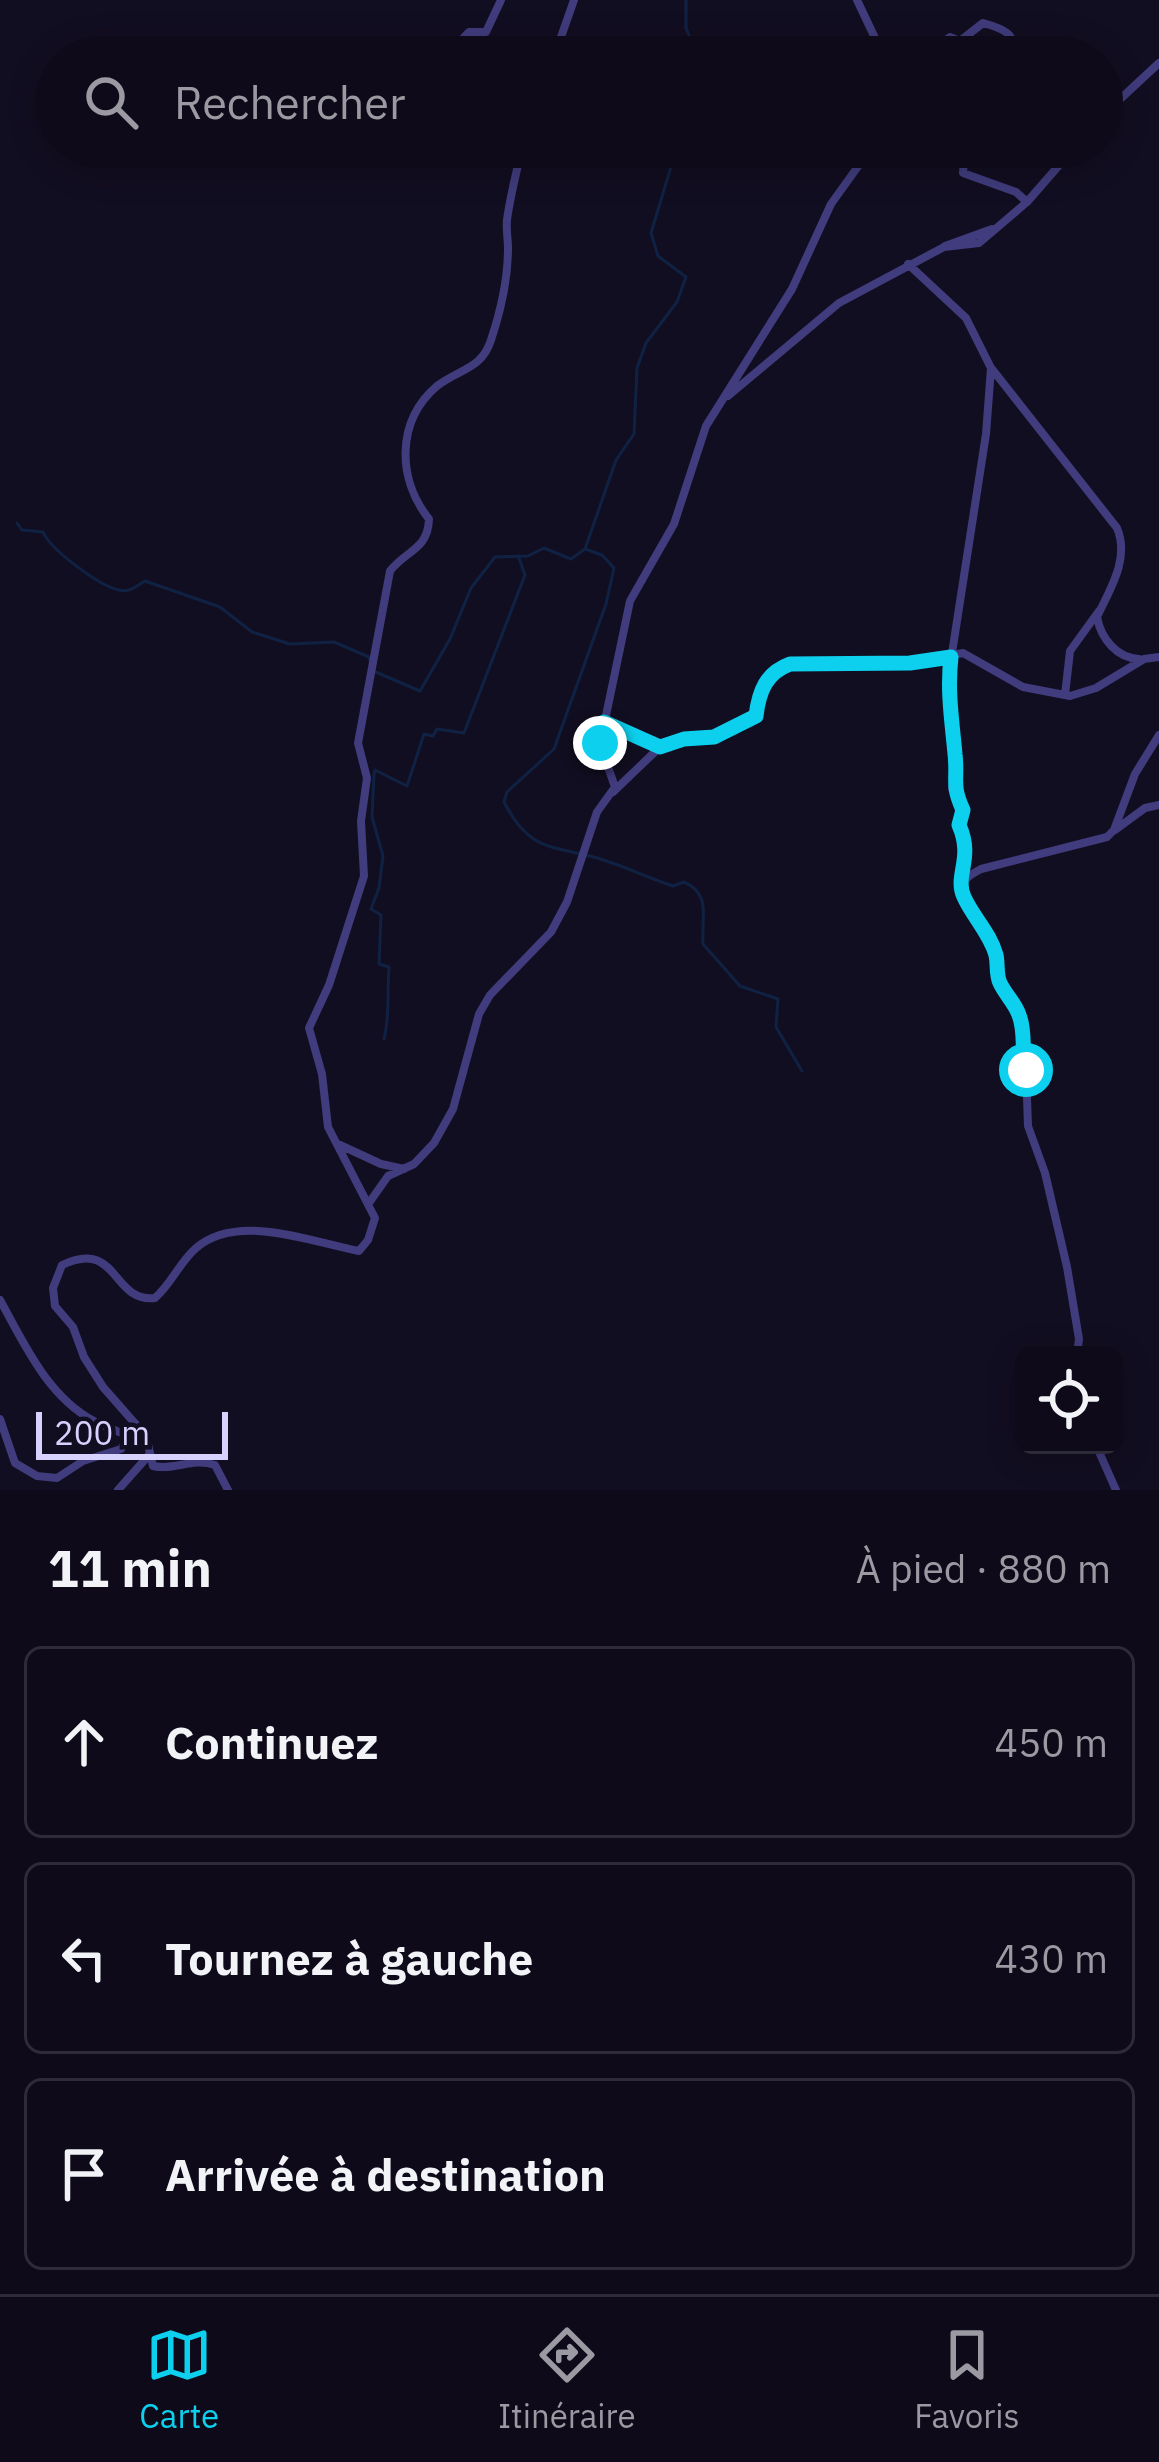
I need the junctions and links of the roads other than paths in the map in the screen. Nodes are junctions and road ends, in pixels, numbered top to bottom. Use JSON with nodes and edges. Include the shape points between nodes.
{"nodes":[{"id":1,"x":501,"y":0,"type":"edge"},
{"id":2,"x":574,"y":0,"type":"edge"},
{"id":3,"x":857,"y":0,"type":"edge"},
{"id":4,"x":465,"y":36,"type":"edge"},
{"id":5,"x":561,"y":36,"type":"edge"},
{"id":6,"x":874,"y":36,"type":"edge"},
{"id":7,"x":966,"y":36,"type":"edge"},
{"id":8,"x":1012,"y":36,"type":"edge"},
{"id":9,"x":1159,"y":63,"type":"edge"},
{"id":10,"x":1123,"y":96,"type":"edge"},
{"id":11,"x":518,"y":168,"type":"edge"},
{"id":12,"x":857,"y":168,"type":"edge"},
{"id":13,"x":963,"y":168,"type":"edge"},
{"id":14,"x":1057,"y":168,"type":"edge"},
{"id":15,"x":1027,"y":202,"type":"junction"},
{"id":16,"x":908,"y":264,"type":"junction"},
{"id":17,"x":991,"y":368,"type":"junction"},
{"id":18,"x":726,"y":397,"type":"junction"},
{"id":19,"x":1100,"y":610,"type":"junction"},
{"id":20,"x":951,"y":657,"type":"junction"},
{"id":21,"x":1159,"y":657,"type":"edge"},
{"id":22,"x":1144,"y":659,"type":"junction"},
{"id":23,"x":1065,"y":695,"type":"junction"},
{"id":24,"x":604,"y":722,"type":"junction"},
{"id":25,"x":1159,"y":735,"type":"edge"},
{"id":26,"x":660,"y":747,"type":"junction"},
{"id":27,"x":612,"y":793,"type":"junction"},
{"id":28,"x":1159,"y":805,"type":"edge"},
{"id":29,"x":1114,"y":830,"type":"junction"},
{"id":30,"x":962,"y":885,"type":"junction"},
{"id":31,"x":338,"y":1144,"type":"junction"},
{"id":32,"x":404,"y":1169,"type":"junction"},
{"id":33,"x":370,"y":1203,"type":"junction"},
{"id":34,"x":0,"y":1300,"type":"edge"},
{"id":35,"x":1078,"y":1346,"type":"edge"},
{"id":36,"x":0,"y":1419,"type":"edge"},
{"id":37,"x":136,"y":1426,"type":"junction"},
{"id":38,"x":129,"y":1436,"type":"junction"},
{"id":39,"x":150,"y":1454,"type":"junction"},
{"id":40,"x":1100,"y":1454,"type":"edge"},
{"id":41,"x":36,"y":1476,"type":"junction"},
{"id":42,"x":31,"y":1490,"type":"edge"},
{"id":43,"x":118,"y":1490,"type":"edge"},
{"id":44,"x":228,"y":1490,"type":"edge"},
{"id":45,"x":1116,"y":1490,"type":"edge"}],
"edges":[{"from":1,"to":4,"type":"street","via":[[486,32]]},
{"from":2,"to":5,"type":"street"},
{"from":3,"to":6,"type":"street"},
{"from":7,"to":8,"type":"street","via":[[983,23]]},
{"from":9,"to":10,"type":"street"},
{"from":11,"to":31,"type":"street","via":[[505,286],[487,352],[425,398],[403,457],[429,533],[390,571],[358,743],[367,778],[364,876],[309,1028]]},
{"from":12,"to":18,"type":"street"},
{"from":13,"to":15,"type":"street"},
{"from":14,"to":15,"type":"street"},
{"from":15,"to":16,"type":"street","via":[[979,243],[944,247]]},
{"from":16,"to":17,"type":"street","via":[[966,318]]},
{"from":16,"to":18,"type":"street","via":[[839,303]]},
{"from":17,"to":19,"type":"street","via":[[1120,534],[1119,567]]},
{"from":17,"to":20,"type":"street"},
{"from":18,"to":24,"type":"street","via":[[700,437],[674,524],[630,601]]},
{"from":19,"to":22,"type":"street","via":[[1108,643],[1126,658]]},
{"from":19,"to":23,"type":"street","via":[[1070,651]]},
{"from":20,"to":23,"type":"street","via":[[974,656],[1023,687]]},
{"from":20,"to":26,"type":"street","via":[[790,664],[760,689],[756,716],[714,737]]},
{"from":20,"to":30,"type":"street","via":[[952,789],[968,857]]},
{"from":21,"to":22,"type":"street"},
{"from":22,"to":23,"type":"street","via":[[1096,688]]},
{"from":24,"to":26,"type":"street"},
{"from":24,"to":27,"type":"street","via":[[600,743]]},
{"from":25,"to":29,"type":"street"},
{"from":26,"to":27,"type":"street"},
{"from":27,"to":32,"type":"street","via":[[597,812],[568,902],[551,932],[490,995],[453,1109],[434,1143]]},
{"from":28,"to":29,"type":"street"},
{"from":29,"to":30,"type":"street","via":[[1084,846],[981,869]]},
{"from":30,"to":35,"type":"street","via":[[1023,1028],[1028,1126],[1067,1267]]},
{"from":31,"to":32,"type":"street"},
{"from":31,"to":33,"type":"street"},
{"from":32,"to":33,"type":"street","via":[[388,1176]]},
{"from":33,"to":37,"type":"street","via":[[375,1218],[358,1252],[228,1232],[201,1244],[155,1298],[132,1292],[99,1259],[62,1265],[56,1306]]},
{"from":34,"to":38,"type":"street","via":[[56,1390],[92,1420]]},
{"from":36,"to":41,"type":"street","via":[[9,1454]]},
{"from":37,"to":38,"type":"street"},
{"from":37,"to":39,"type":"street"},
{"from":38,"to":41,"type":"street","via":[[121,1448],[57,1478]]},
{"from":39,"to":43,"type":"street"},
{"from":39,"to":44,"type":"street","via":[[158,1468],[191,1460],[215,1465]]},
{"from":40,"to":45,"type":"street"},
{"from":41,"to":42,"type":"street"}]}
